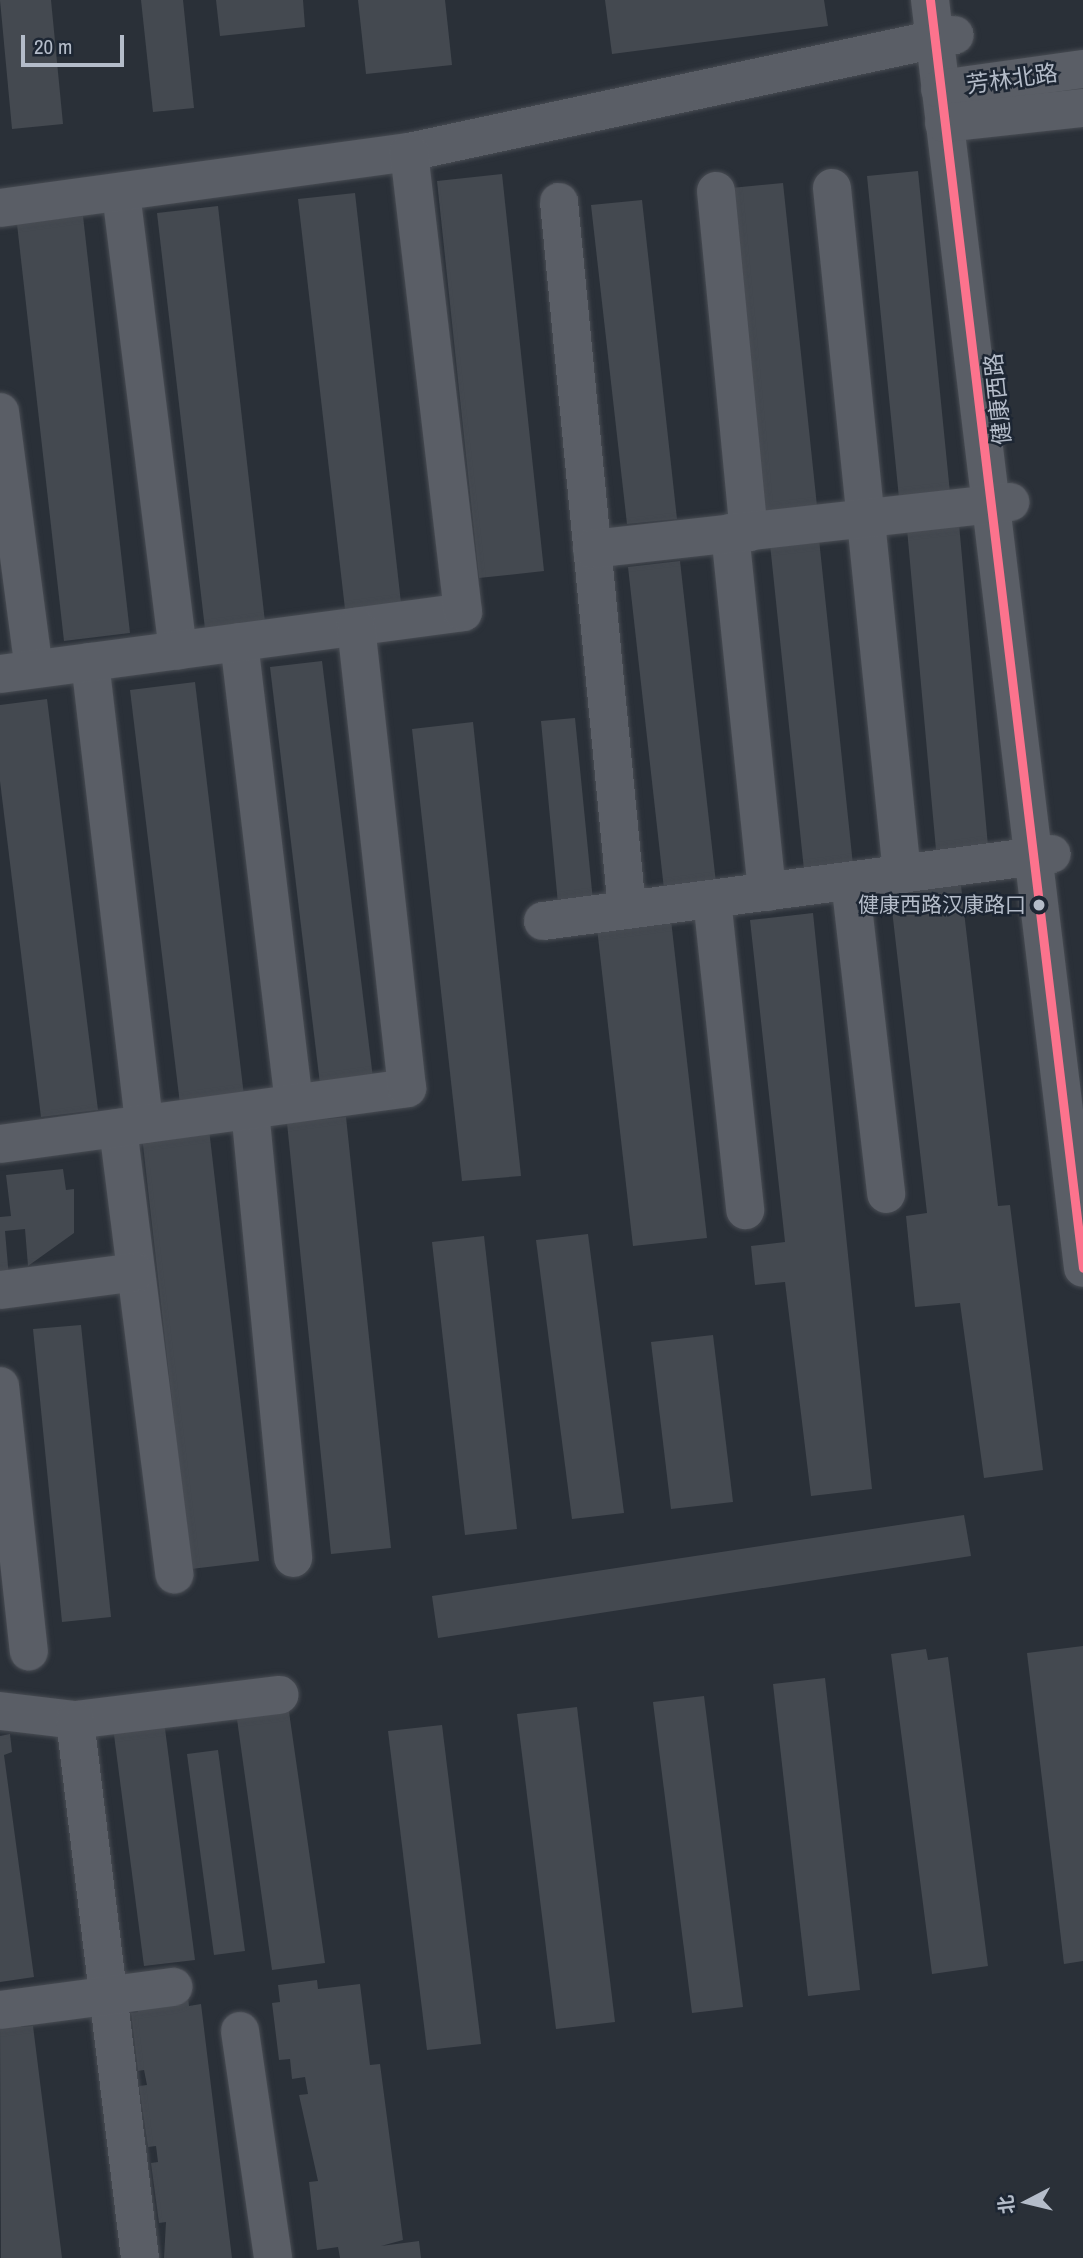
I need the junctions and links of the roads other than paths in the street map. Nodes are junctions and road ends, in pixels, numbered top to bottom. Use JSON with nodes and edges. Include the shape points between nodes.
{"nodes":[{"id":1,"x":943,"y":18,"type":"edge"},
{"id":2,"x":1083,"y":69,"type":"edge"},
{"id":3,"x":954,"y":105,"type":"junction"},
{"id":4,"x":1083,"y":108,"type":"edge"},
{"id":5,"x":409,"y":152,"type":"junction"},
{"id":6,"x":832,"y":188,"type":"dead end"},
{"id":7,"x":716,"y":191,"type":"dead end"},
{"id":8,"x":121,"y":193,"type":"junction"},
{"id":9,"x":559,"y":202,"type":"dead end"},
{"id":10,"x":0,"y":208,"type":"edge"},
{"id":11,"x":0,"y":412,"type":"edge"},
{"id":12,"x":1000,"y":503,"type":"junction"},
{"id":13,"x":866,"y":519,"type":"junction"},
{"id":14,"x":740,"y":532,"type":"junction"},
{"id":15,"x":592,"y":549,"type":"junction"},
{"id":16,"x":356,"y":627,"type":"junction"},
{"id":17,"x":239,"y":642,"type":"junction"},
{"id":18,"x":178,"y":650,"type":"junction"},
{"id":19,"x":90,"y":662,"type":"junction"},
{"id":20,"x":17,"y":671,"type":"edge"},
{"id":21,"x":1042,"y":856,"type":"junction"},
{"id":22,"x":902,"y":874,"type":"junction"},
{"id":23,"x":850,"y":881,"type":"junction"},
{"id":24,"x":767,"y":892,"type":"junction"},
{"id":25,"x":712,"y":899,"type":"junction"},
{"id":26,"x":627,"y":910,"type":"junction"},
{"id":27,"x":543,"y":921,"type":"dead end"},
{"id":28,"x":1083,"y":1090,"type":"edge"},
{"id":29,"x":294,"y":1103,"type":"junction"},
{"id":30,"x":250,"y":1110,"type":"junction"},
{"id":31,"x":131,"y":1126,"type":"junction"},
{"id":32,"x":0,"y":1144,"type":"edge"},
{"id":33,"x":886,"y":1194,"type":"dead end"},
{"id":34,"x":746,"y":1210,"type":"dead end"},
{"id":35,"x":1083,"y":1268,"type":"edge"},
{"id":36,"x":136,"y":1272,"type":"junction"},
{"id":37,"x":0,"y":1290,"type":"edge"},
{"id":38,"x":0,"y":1386,"type":"edge"},
{"id":39,"x":293,"y":1558,"type":"dead end"},
{"id":40,"x":174,"y":1574,"type":"dead end"},
{"id":41,"x":29,"y":1651,"type":"dead end"},
{"id":42,"x":279,"y":1695,"type":"dead end"},
{"id":43,"x":0,"y":1711,"type":"edge"},
{"id":44,"x":75,"y":1720,"type":"junction"},
{"id":45,"x":173,"y":1987,"type":"dead end"},
{"id":46,"x":108,"y":1996,"type":"junction"},
{"id":47,"x":0,"y":2010,"type":"edge"},
{"id":48,"x":240,"y":2031,"type":"dead end"},
{"id":49,"x":140,"y":2258,"type":"edge"},
{"id":50,"x":273,"y":2258,"type":"edge"}],
"edges":[{"from":1,"to":3,"type":"street","name":"健康西路"},
{"from":1,"to":5,"type":"street"},
{"from":2,"to":3,"type":"street","name":"芳林北路"},
{"from":3,"to":4,"type":"street","name":"芳林北路"},
{"from":3,"to":12,"type":"street","name":"健康西路"},
{"from":5,"to":8,"type":"street"},
{"from":5,"to":16,"type":"street","via":[[463,612]]},
{"from":6,"to":13,"type":"street"},
{"from":7,"to":14,"type":"street"},
{"from":8,"to":10,"type":"street"},
{"from":8,"to":18,"type":"street"},
{"from":9,"to":15,"type":"street"},
{"from":11,"to":20,"type":"street"},
{"from":12,"to":13,"type":"street"},
{"from":12,"to":21,"type":"street","name":"健康西路"},
{"from":13,"to":14,"type":"street"},
{"from":13,"to":22,"type":"street"},
{"from":14,"to":15,"type":"street"},
{"from":14,"to":24,"type":"street"},
{"from":15,"to":26,"type":"street"},
{"from":16,"to":17,"type":"street"},
{"from":16,"to":29,"type":"street","via":[[407,1088]]},
{"from":17,"to":18,"type":"street"},
{"from":17,"to":29,"type":"street"},
{"from":18,"to":19,"type":"street"},
{"from":19,"to":20,"type":"street"},
{"from":19,"to":31,"type":"street"},
{"from":21,"to":22,"type":"street"},
{"from":21,"to":28,"type":"street","name":"健康西路"},
{"from":21,"to":35,"type":"street","name":"健康西路"},
{"from":22,"to":23,"type":"street"},
{"from":23,"to":24,"type":"street"},
{"from":23,"to":33,"type":"street"},
{"from":24,"to":25,"type":"street"},
{"from":25,"to":26,"type":"street"},
{"from":25,"to":34,"type":"street"},
{"from":26,"to":27,"type":"street"},
{"from":29,"to":30,"type":"street"},
{"from":30,"to":31,"type":"street"},
{"from":30,"to":39,"type":"street"},
{"from":31,"to":32,"type":"street"},
{"from":31,"to":36,"type":"street"},
{"from":36,"to":37,"type":"street"},
{"from":36,"to":40,"type":"street"},
{"from":38,"to":41,"type":"street"},
{"from":42,"to":44,"type":"street"},
{"from":43,"to":44,"type":"street"},
{"from":44,"to":46,"type":"street"},
{"from":45,"to":46,"type":"street"},
{"from":46,"to":47,"type":"street"},
{"from":46,"to":49,"type":"street"},
{"from":48,"to":50,"type":"street"}]}
